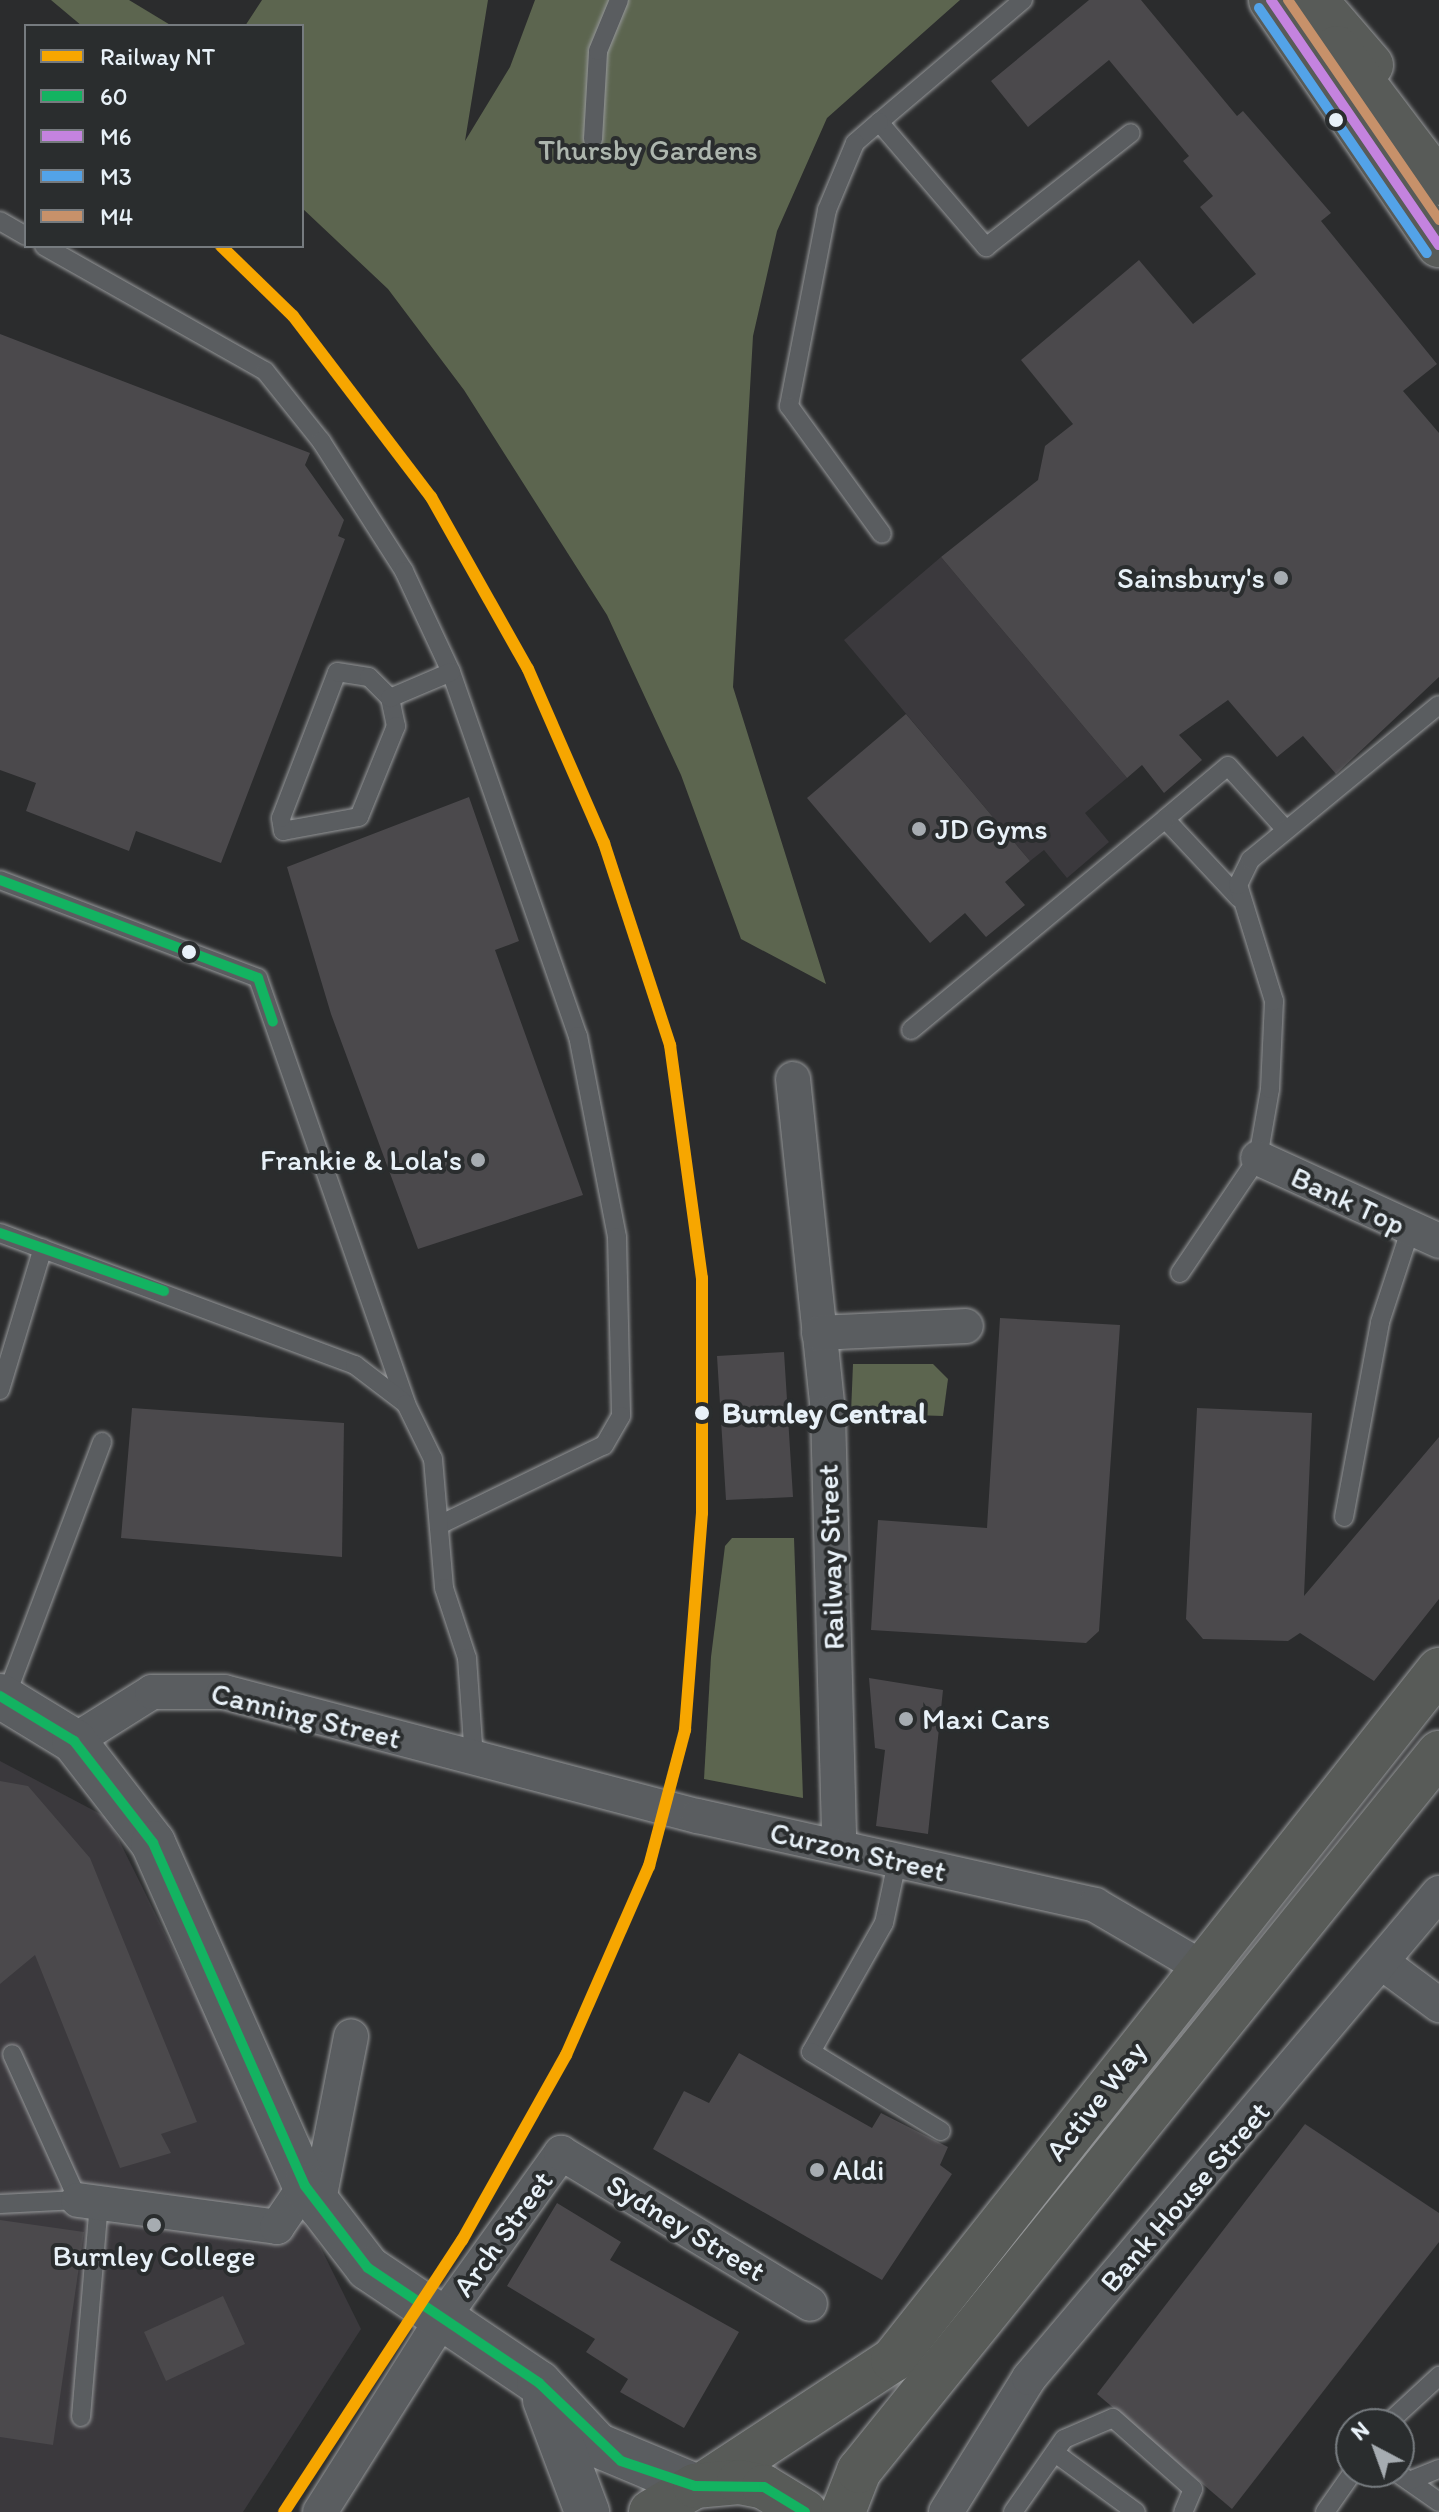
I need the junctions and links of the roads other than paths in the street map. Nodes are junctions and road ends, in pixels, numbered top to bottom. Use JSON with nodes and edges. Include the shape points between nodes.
{"nodes":[{"id":1,"x":619,"y":0,"type":"edge"},
{"id":2,"x":1023,"y":0,"type":"edge"},
{"id":3,"x":1271,"y":0,"type":"edge"},
{"id":4,"x":1297,"y":0,"type":"edge"},
{"id":5,"x":1315,"y":0,"type":"edge"},
{"id":6,"x":879,"y":122,"type":"junction"},
{"id":7,"x":1131,"y":133,"type":"dead end"},
{"id":8,"x":593,"y":139,"type":"dead end"},
{"id":9,"x":1439,"y":145,"type":"edge"},
{"id":10,"x":1439,"y":183,"type":"edge"},
{"id":11,"x":0,"y":221,"type":"edge"},
{"id":12,"x":24,"y":235,"type":"edge"},
{"id":13,"x":1439,"y":245,"type":"edge"},
{"id":14,"x":48,"y":248,"type":"edge"},
{"id":15,"x":882,"y":534,"type":"dead end"},
{"id":16,"x":451,"y":672,"type":"junction"},
{"id":17,"x":390,"y":698,"type":"junction"},
{"id":18,"x":1439,"y":705,"type":"edge"},
{"id":19,"x":1165,"y":819,"type":"junction"},
{"id":20,"x":1286,"y":830,"type":"junction"},
{"id":21,"x":0,"y":880,"type":"edge"},
{"id":22,"x":1239,"y":898,"type":"junction"},
{"id":23,"x":911,"y":1030,"type":"dead end"},
{"id":24,"x":793,"y":1079,"type":"dead end"},
{"id":25,"x":1258,"y":1158,"type":"junction"},
{"id":26,"x":3,"y":1234,"type":"edge"},
{"id":27,"x":1424,"y":1236,"type":"edge"},
{"id":28,"x":43,"y":1248,"type":"junction"},
{"id":29,"x":0,"y":1255,"type":"edge"},
{"id":30,"x":1180,"y":1273,"type":"dead end"},
{"id":31,"x":966,"y":1326,"type":"dead end"},
{"id":32,"x":819,"y":1333,"type":"junction"},
{"id":33,"x":0,"y":1390,"type":"edge"},
{"id":34,"x":406,"y":1404,"type":"junction"},
{"id":35,"x":102,"y":1442,"type":"dead end"},
{"id":36,"x":1344,"y":1517,"type":"dead end"},
{"id":37,"x":439,"y":1525,"type":"junction"},
{"id":38,"x":1439,"y":1670,"type":"edge"},
{"id":39,"x":2,"y":1698,"type":"edge"},
{"id":40,"x":74,"y":1741,"type":"junction"},
{"id":41,"x":1439,"y":1753,"type":"edge"},
{"id":42,"x":488,"y":1761,"type":"junction"},
{"id":43,"x":839,"y":1845,"type":"junction"},
{"id":44,"x":897,"y":1862,"type":"junction"},
{"id":45,"x":1439,"y":1893,"type":"edge"},
{"id":46,"x":1384,"y":1964,"type":"junction"},
{"id":47,"x":1201,"y":1967,"type":"junction"},
{"id":48,"x":1439,"y":2005,"type":"edge"},
{"id":49,"x":351,"y":2036,"type":"dead end"},
{"id":50,"x":12,"y":2054,"type":"dead end"},
{"id":51,"x":941,"y":2131,"type":"dead end"},
{"id":52,"x":561,"y":2153,"type":"joint"},
{"id":53,"x":311,"y":2198,"type":"junction"},
{"id":54,"x":88,"y":2202,"type":"junction"},
{"id":55,"x":0,"y":2204,"type":"edge"},
{"id":56,"x":810,"y":2304,"type":"dead end"},
{"id":57,"x":444,"y":2316,"type":"junction"},
{"id":58,"x":1439,"y":2376,"type":"edge"},
{"id":59,"x":539,"y":2383,"type":"junction"},
{"id":60,"x":1404,"y":2408,"type":"edge"},
{"id":61,"x":81,"y":2417,"type":"dead end"},
{"id":62,"x":1055,"y":2453,"type":"junction"},
{"id":63,"x":1439,"y":2469,"type":"edge"},
{"id":64,"x":1415,"y":2474,"type":"edge"},
{"id":65,"x":701,"y":2484,"type":"junction"},
{"id":66,"x":1415,"y":2485,"type":"edge"},
{"id":67,"x":1342,"y":2488,"type":"edge"},
{"id":68,"x":1439,"y":2502,"type":"edge"},
{"id":69,"x":1016,"y":2511,"type":"edge"},
{"id":70,"x":320,"y":2512,"type":"edge"},
{"id":71,"x":587,"y":2512,"type":"edge"},
{"id":72,"x":651,"y":2512,"type":"edge"},
{"id":73,"x":805,"y":2512,"type":"edge"},
{"id":74,"x":843,"y":2512,"type":"edge"},
{"id":75,"x":946,"y":2512,"type":"edge"},
{"id":76,"x":1136,"y":2512,"type":"edge"},
{"id":77,"x":1183,"y":2512,"type":"edge"},
{"id":78,"x":1325,"y":2512,"type":"edge"}],
"edges":[{"from":1,"to":8,"type":"lane","via":[[598,51]]},
{"from":2,"to":6,"type":"lane"},
{"from":3,"to":13,"type":"main road"},
{"from":4,"to":10,"type":"main road"},
{"from":5,"to":9,"type":"main road"},
{"from":6,"to":7,"type":"lane","via":[[986,247]]},
{"from":6,"to":15,"type":"lane","via":[[855,143],[827,210],[789,406]]},
{"from":11,"to":12,"type":"lane"},
{"from":14,"to":16,"type":"lane","via":[[265,371],[404,571]]},
{"from":16,"to":17,"type":"lane"},
{"from":16,"to":37,"type":"lane","via":[[578,1036],[617,1237],[621,1416],[604,1445]]},
{"from":17,"to":17,"type":"lane","via":[[369,677],[346,669],[332,678],[281,818],[283,831],[359,817],[396,726]]},
{"from":18,"to":20,"type":"lane"},
{"from":19,"to":20,"type":"lane","via":[[1228,766]]},
{"from":19,"to":22,"type":"lane"},
{"from":19,"to":23,"type":"lane"},
{"from":20,"to":22,"type":"lane","via":[[1250,860]]},
{"from":21,"to":34,"type":"lane","via":[[258,978]]},
{"from":22,"to":25,"type":"lane","via":[[1274,1001],[1275,1045]]},
{"from":24,"to":32,"type":"street","name":"Railway Street"},
{"from":25,"to":27,"type":"street","name":"Bank Top"},
{"from":25,"to":30,"type":"lane"},
{"from":26,"to":28,"type":"lane"},
{"from":26,"to":29,"type":"lane"},
{"from":27,"to":36,"type":"lane","via":[[1380,1322]]},
{"from":28,"to":33,"type":"lane"},
{"from":28,"to":34,"type":"lane","via":[[355,1365]]},
{"from":31,"to":32,"type":"street"},
{"from":32,"to":43,"type":"street","name":"Railway Street"},
{"from":34,"to":37,"type":"lane","via":[[433,1459]]},
{"from":35,"to":39,"type":"lane"},
{"from":37,"to":42,"type":"lane","via":[[444,1588],[467,1658]]},
{"from":38,"to":47,"type":"main road","name":"Active Way"},
{"from":39,"to":40,"type":"main road"},
{"from":40,"to":42,"type":"street","name":"Canning Street","via":[[152,1692],[195,1688]]},
{"from":40,"to":53,"type":"main road","via":[[164,1863]]},
{"from":41,"to":74,"type":"main road","name":"Active Way","via":[[859,2471]]},
{"from":42,"to":43,"type":"street","name":"Curzon Street"},
{"from":43,"to":44,"type":"street","name":"Curzon Street"},
{"from":44,"to":47,"type":"street","name":"Curzon Street","via":[[1095,1905]]},
{"from":44,"to":51,"type":"lane","via":[[884,1923],[811,2052]]},
{"from":45,"to":46,"type":"street","name":"Bank House Street"},
{"from":46,"to":48,"type":"street"},
{"from":46,"to":75,"type":"street","name":"Bank House Street","via":[[1029,2378]]},
{"from":47,"to":65,"type":"main road","name":"Active Way","via":[[893,2360]]},
{"from":49,"to":53,"type":"street"},
{"from":50,"to":54,"type":"lane"},
{"from":52,"to":56,"type":"street","name":"Sydney Street"},
{"from":52,"to":57,"type":"street","name":"Arch Street"},
{"from":53,"to":54,"type":"street","via":[[277,2227]]},
{"from":53,"to":57,"type":"main road","via":[[368,2268]]},
{"from":54,"to":55,"type":"lane"},
{"from":54,"to":61,"type":"lane"},
{"from":57,"to":59,"type":"main road"},
{"from":57,"to":70,"type":"street","name":"Arch Street"},
{"from":58,"to":60,"type":"lane"},
{"from":59,"to":65,"type":"main road","via":[[597,2445]]},
{"from":59,"to":71,"type":"main road"},
{"from":62,"to":69,"type":"lane"},
{"from":62,"to":76,"type":"lane"},
{"from":62,"to":77,"type":"lane","via":[[1064,2439],[1113,2418],[1193,2489]]},
{"from":63,"to":64,"type":"lane"},
{"from":65,"to":72,"type":"main road","name":"Active Way"},
{"from":65,"to":73,"type":"main road","via":[[764,2487]]},
{"from":66,"to":68,"type":"lane"},
{"from":67,"to":78,"type":"lane"}]}
